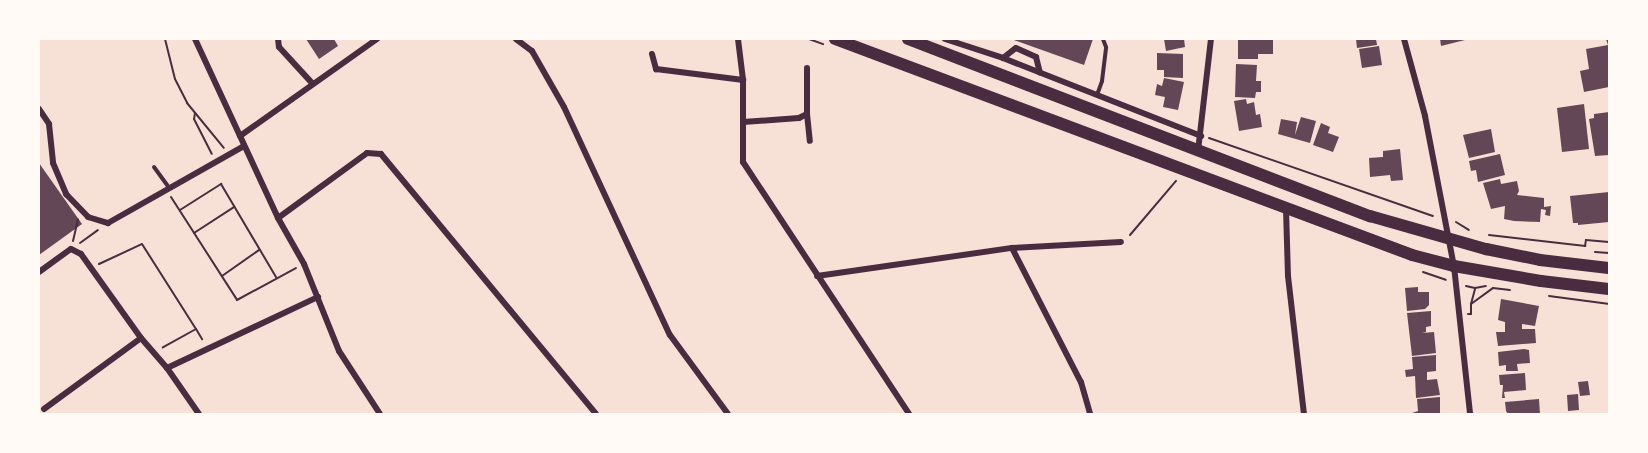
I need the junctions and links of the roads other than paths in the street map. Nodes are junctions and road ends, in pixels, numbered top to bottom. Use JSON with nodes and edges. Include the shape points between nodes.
{"nodes":[{"id":1,"x":195,"y":39,"type":"edge"},
{"id":2,"x":278,"y":39,"type":"edge"},
{"id":3,"x":377,"y":39,"type":"edge"},
{"id":4,"x":516,"y":39,"type":"edge"},
{"id":5,"x":738,"y":39,"type":"edge"},
{"id":6,"x":835,"y":39,"type":"edge"},
{"id":7,"x":908,"y":39,"type":"edge"},
{"id":8,"x":945,"y":39,"type":"edge"},
{"id":9,"x":1103,"y":39,"type":"edge"},
{"id":10,"x":1211,"y":39,"type":"edge"},
{"id":11,"x":1404,"y":39,"type":"edge"},
{"id":12,"x":652,"y":54,"type":"dead end"},
{"id":13,"x":1003,"y":58,"type":"junction"},
{"id":14,"x":807,"y":68,"type":"dead end"},
{"id":15,"x":1040,"y":73,"type":"junction"},
{"id":16,"x":743,"y":80,"type":"junction"},
{"id":17,"x":312,"y":83,"type":"junction"},
{"id":18,"x":1097,"y":95,"type":"junction"},
{"id":19,"x":39,"y":109,"type":"edge"},
{"id":20,"x":807,"y":114,"type":"junction"},
{"id":21,"x":743,"y":122,"type":"junction"},
{"id":22,"x":240,"y":136,"type":"junction"},
{"id":23,"x":1201,"y":136,"type":"junction"},
{"id":24,"x":810,"y":141,"type":"dead end"},
{"id":25,"x":244,"y":146,"type":"junction"},
{"id":26,"x":1198,"y":152,"type":"junction"},
{"id":27,"x":154,"y":166,"type":"dead end"},
{"id":28,"x":168,"y":188,"type":"junction"},
{"id":29,"x":1286,"y":208,"type":"junction"},
{"id":30,"x":278,"y":218,"type":"junction"},
{"id":31,"x":1448,"y":240,"type":"junction"},
{"id":32,"x":1121,"y":242,"type":"road end"},
{"id":33,"x":1012,"y":248,"type":"junction"},
{"id":34,"x":1454,"y":266,"type":"junction"},
{"id":35,"x":1609,"y":268,"type":"edge"},
{"id":36,"x":39,"y":272,"type":"edge"},
{"id":37,"x":817,"y":276,"type":"junction"},
{"id":38,"x":1609,"y":289,"type":"edge"},
{"id":39,"x":318,"y":297,"type":"junction"},
{"id":40,"x":141,"y":338,"type":"junction"},
{"id":41,"x":167,"y":368,"type":"junction"},
{"id":42,"x":44,"y":409,"type":"dead end"},
{"id":43,"x":199,"y":414,"type":"edge"},
{"id":44,"x":380,"y":414,"type":"edge"},
{"id":45,"x":596,"y":414,"type":"edge"},
{"id":46,"x":728,"y":414,"type":"edge"},
{"id":47,"x":909,"y":414,"type":"edge"},
{"id":48,"x":1089,"y":414,"type":"edge"},
{"id":49,"x":1304,"y":414,"type":"edge"},
{"id":50,"x":1470,"y":414,"type":"edge"}],
"edges":[{"from":1,"to":22,"type":"street"},
{"from":2,"to":17,"type":"street","via":[[279,47]]},
{"from":3,"to":17,"type":"street"},
{"from":4,"to":46,"type":"street","via":[[532,51],[564,107],[670,335]]},
{"from":5,"to":16,"type":"street"},
{"from":6,"to":29,"type":"highway"},
{"from":7,"to":26,"type":"highway"},
{"from":8,"to":13,"type":"street"},
{"from":9,"to":18,"type":"lane","via":[[1106,47]]},
{"from":10,"to":23,"type":"street"},
{"from":11,"to":31,"type":"street","via":[[1425,116]]},
{"from":12,"to":16,"type":"street","via":[[656,69]]},
{"from":13,"to":15,"type":"street"},
{"from":13,"to":15,"type":"street","via":[[1016,48],[1026,52],[1036,57]]},
{"from":14,"to":20,"type":"street"},
{"from":15,"to":18,"type":"street"},
{"from":16,"to":21,"type":"street"},
{"from":17,"to":22,"type":"street"},
{"from":18,"to":23,"type":"street"},
{"from":19,"to":28,"type":"street","via":[[49,124],[53,163],[66,194],[88,217],[108,223]]},
{"from":20,"to":21,"type":"street"},
{"from":20,"to":24,"type":"street"},
{"from":21,"to":37,"type":"street","via":[[743,162]]},
{"from":22,"to":25,"type":"street"},
{"from":23,"to":26,"type":"street"},
{"from":25,"to":28,"type":"street"},
{"from":25,"to":30,"type":"street"},
{"from":26,"to":31,"type":"highway","via":[[1370,216]]},
{"from":27,"to":28,"type":"lane"},
{"from":29,"to":34,"type":"highway","via":[[1412,255]]},
{"from":29,"to":49,"type":"street","via":[[1288,276]]},
{"from":30,"to":39,"type":"street"},
{"from":30,"to":45,"type":"street","via":[[367,153],[381,154]]},
{"from":31,"to":34,"type":"street"},
{"from":31,"to":35,"type":"highway","via":[[1540,260]]},
{"from":32,"to":33,"type":"street"},
{"from":33,"to":37,"type":"street"},
{"from":33,"to":48,"type":"street","via":[[1081,382]]},
{"from":34,"to":38,"type":"highway"},
{"from":34,"to":50,"type":"street"},
{"from":36,"to":40,"type":"street","via":[[70,249],[81,254]]},
{"from":37,"to":47,"type":"street"},
{"from":39,"to":41,"type":"street"},
{"from":39,"to":44,"type":"street","via":[[339,351]]},
{"from":40,"to":41,"type":"street"},
{"from":40,"to":42,"type":"street"},
{"from":41,"to":43,"type":"street"}]}
